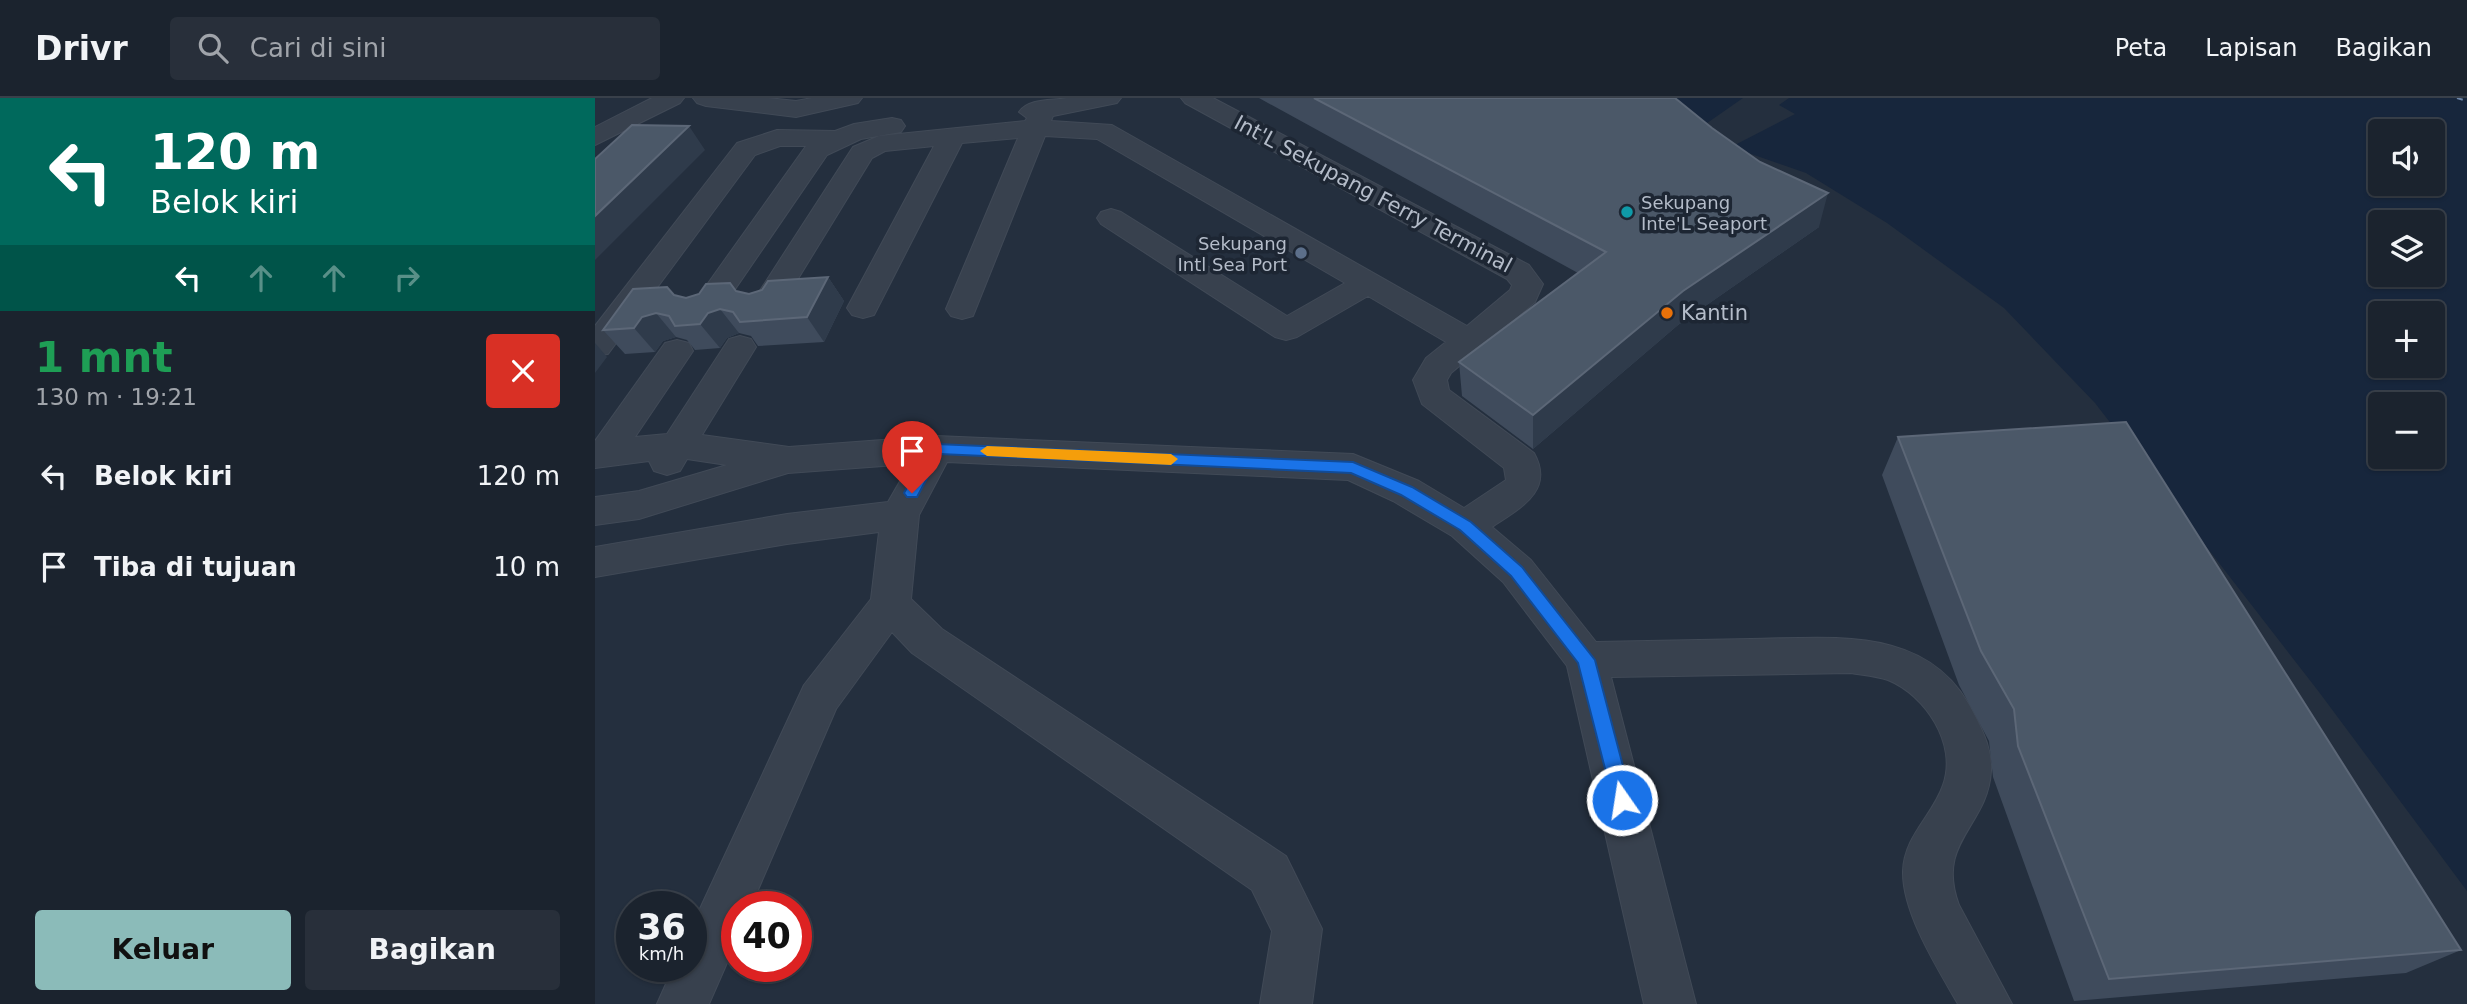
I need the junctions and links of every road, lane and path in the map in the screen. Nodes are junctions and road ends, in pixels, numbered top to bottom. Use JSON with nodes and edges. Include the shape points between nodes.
{"nodes":[{"id":1,"x":618,"y":98,"type":"edge"},
{"id":2,"x":671,"y":98,"type":"edge"},
{"id":3,"x":706,"y":98,"type":"edge"},
{"id":4,"x":849,"y":98,"type":"edge"},
{"id":5,"x":1108,"y":98,"type":"edge"},
{"id":6,"x":1193,"y":98,"type":"edge"},
{"id":7,"x":595,"y":112,"type":"edge"},
{"id":8,"x":1042,"y":112,"type":"edge"},
{"id":9,"x":595,"y":137,"type":"edge"},
{"id":10,"x":953,"y":137,"type":"junction"},
{"id":11,"x":836,"y":139,"type":"junction"},
{"id":12,"x":1111,"y":218,"type":"dead end"},
{"id":13,"x":1368,"y":283,"type":"junction"},
{"id":14,"x":765,"y":306,"type":"edge"},
{"id":15,"x":863,"y":309,"type":"dead end"},
{"id":16,"x":962,"y":309,"type":"dead end"},
{"id":17,"x":705,"y":310,"type":"edge"},
{"id":18,"x":1469,"y":341,"type":"junction"},
{"id":19,"x":597,"y":345,"type":"dead end"},
{"id":20,"x":740,"y":347,"type":"edge"},
{"id":21,"x":677,"y":351,"type":"edge"},
{"id":22,"x":679,"y":445,"type":"junction"},
{"id":23,"x":936,"y":449,"type":"junction"},
{"id":24,"x":600,"y":454,"type":"edge"},
{"id":25,"x":789,"y":460,"type":"junction"},
{"id":26,"x":639,"y":505,"type":"junction"},
{"id":27,"x":595,"y":511,"type":"edge"},
{"id":28,"x":900,"y":515,"type":"junction"},
{"id":29,"x":1465,"y":526,"type":"junction"},
{"id":30,"x":595,"y":562,"type":"edge"},
{"id":31,"x":890,"y":604,"type":"junction"},
{"id":32,"x":1586,"y":660,"type":"junction"},
{"id":33,"x":683,"y":1004,"type":"edge"},
{"id":34,"x":1286,"y":1004,"type":"edge"},
{"id":35,"x":1670,"y":1004,"type":"edge"},
{"id":36,"x":1986,"y":1004,"type":"edge"}],
"edges":[{"from":1,"to":7,"type":"street"},
{"from":2,"to":9,"type":"street"},
{"from":3,"to":4,"type":"street","via":[[796,109]]},
{"from":5,"to":8,"type":"street"},
{"from":6,"to":18,"type":"street","name":"Int'L Sekupang Ferry Terminal","via":[[1518,272],[1528,284],[1524,295]]},
{"from":8,"to":10,"type":"street"},
{"from":8,"to":11,"type":"street","via":[[869,128]]},
{"from":8,"to":13,"type":"street","via":[[1103,131]]},
{"from":8,"to":16,"type":"street"},
{"from":10,"to":14,"type":"street","via":[[879,144],[862,153]]},
{"from":10,"to":15,"type":"street"},
{"from":11,"to":17,"type":"street","via":[[818,149]]},
{"from":11,"to":19,"type":"street","via":[[777,138],[746,149]]},
{"from":12,"to":13,"type":"street","via":[[1286,330]]},
{"from":13,"to":18,"type":"street"},
{"from":18,"to":29,"type":"street","name":"Int'L Sekupang Ferry Terminal","via":[[1438,366],[1430,380],[1434,396],[1521,462],[1524,481],[1518,491]]},
{"from":20,"to":22,"type":"street"},
{"from":21,"to":24,"type":"street"},
{"from":22,"to":24,"type":"street"},
{"from":22,"to":25,"type":"street"},
{"from":22,"to":26,"type":"street"},
{"from":23,"to":25,"type":"street"},
{"from":23,"to":28,"type":"street"},
{"from":23,"to":29,"type":"street","via":[[1353,467]]},
{"from":25,"to":26,"type":"street"},
{"from":26,"to":27,"type":"street"},
{"from":28,"to":30,"type":"street"},
{"from":28,"to":31,"type":"street"},
{"from":29,"to":32,"type":"street","via":[[1517,571]]},
{"from":31,"to":33,"type":"street","via":[[819,698]]},
{"from":31,"to":34,"type":"street","via":[[927,641],[1269,873],[1297,929]]},
{"from":32,"to":35,"type":"street"},
{"from":32,"to":36,"type":"street","via":[[1851,655],[1882,659],[1916,673],[1946,698],[1969,762],[1965,787],[1931,845],[1927,874],[1934,905]]}]}
